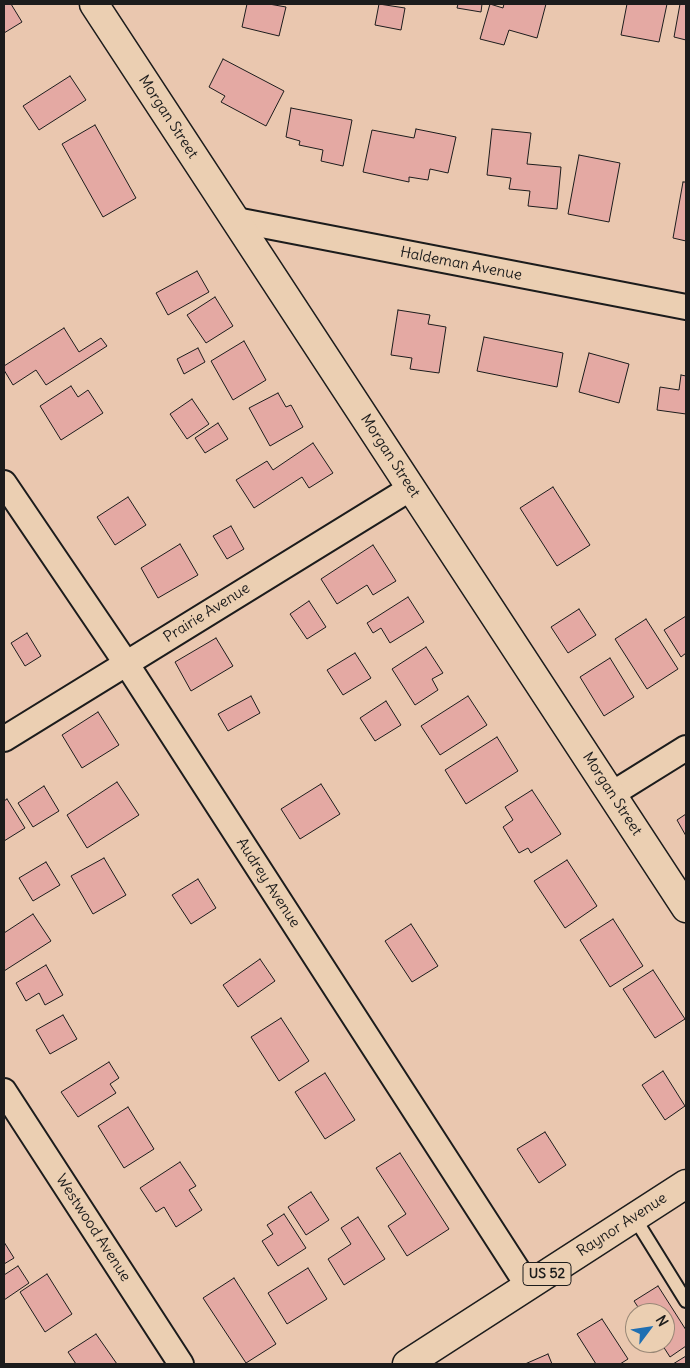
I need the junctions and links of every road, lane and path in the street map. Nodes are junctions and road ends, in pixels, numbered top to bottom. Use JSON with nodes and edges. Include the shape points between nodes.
{"nodes":[{"id":1,"x":94,"y":4,"type":"edge"},
{"id":2,"x":236,"y":220,"type":"junction"},
{"id":3,"x":686,"y":308,"type":"edge"},
{"id":4,"x":4,"y":483,"type":"edge"},
{"id":5,"x":411,"y":488,"type":"junction"},
{"id":6,"x":126,"y":663,"type":"junction"},
{"id":7,"x":4,"y":739,"type":"edge"},
{"id":8,"x":686,"y":748,"type":"edge"},
{"id":9,"x":612,"y":794,"type":"junction"},
{"id":10,"x":686,"y":908,"type":"edge"},
{"id":11,"x":4,"y":1092,"type":"edge"},
{"id":12,"x":686,"y":1184,"type":"edge"},
{"id":13,"x":634,"y":1218,"type":"junction"},
{"id":14,"x":528,"y":1286,"type":"junction"},
{"id":15,"x":686,"y":1301,"type":"edge"},
{"id":16,"x":181,"y":1364,"type":"edge"},
{"id":17,"x":407,"y":1364,"type":"edge"}],
"edges":[{"from":1,"to":2,"type":"street","name":"Morgan Street"},
{"from":2,"to":3,"type":"street","name":"Haldeman Avenue"},
{"from":2,"to":5,"type":"street","name":"Morgan Street"},
{"from":4,"to":6,"type":"street","name":"Audrey Avenue"},
{"from":5,"to":6,"type":"street","name":"Prairie Avenue"},
{"from":5,"to":9,"type":"street","name":"Morgan Street"},
{"from":6,"to":7,"type":"street","name":"Prairie Avenue"},
{"from":6,"to":14,"type":"street","name":"Audrey Avenue"},
{"from":8,"to":9,"type":"street"},
{"from":9,"to":10,"type":"street","name":"Morgan Street"},
{"from":11,"to":16,"type":"street","name":"Westwood Avenue"},
{"from":12,"to":13,"type":"street","name":"Raynor Avenue","number":"US 52"},
{"from":13,"to":14,"type":"street","name":"Raynor Avenue","number":"US 52"},
{"from":13,"to":15,"type":"lane"},
{"from":14,"to":17,"type":"street","name":"Raynor Avenue","number":"US 52"}]}
